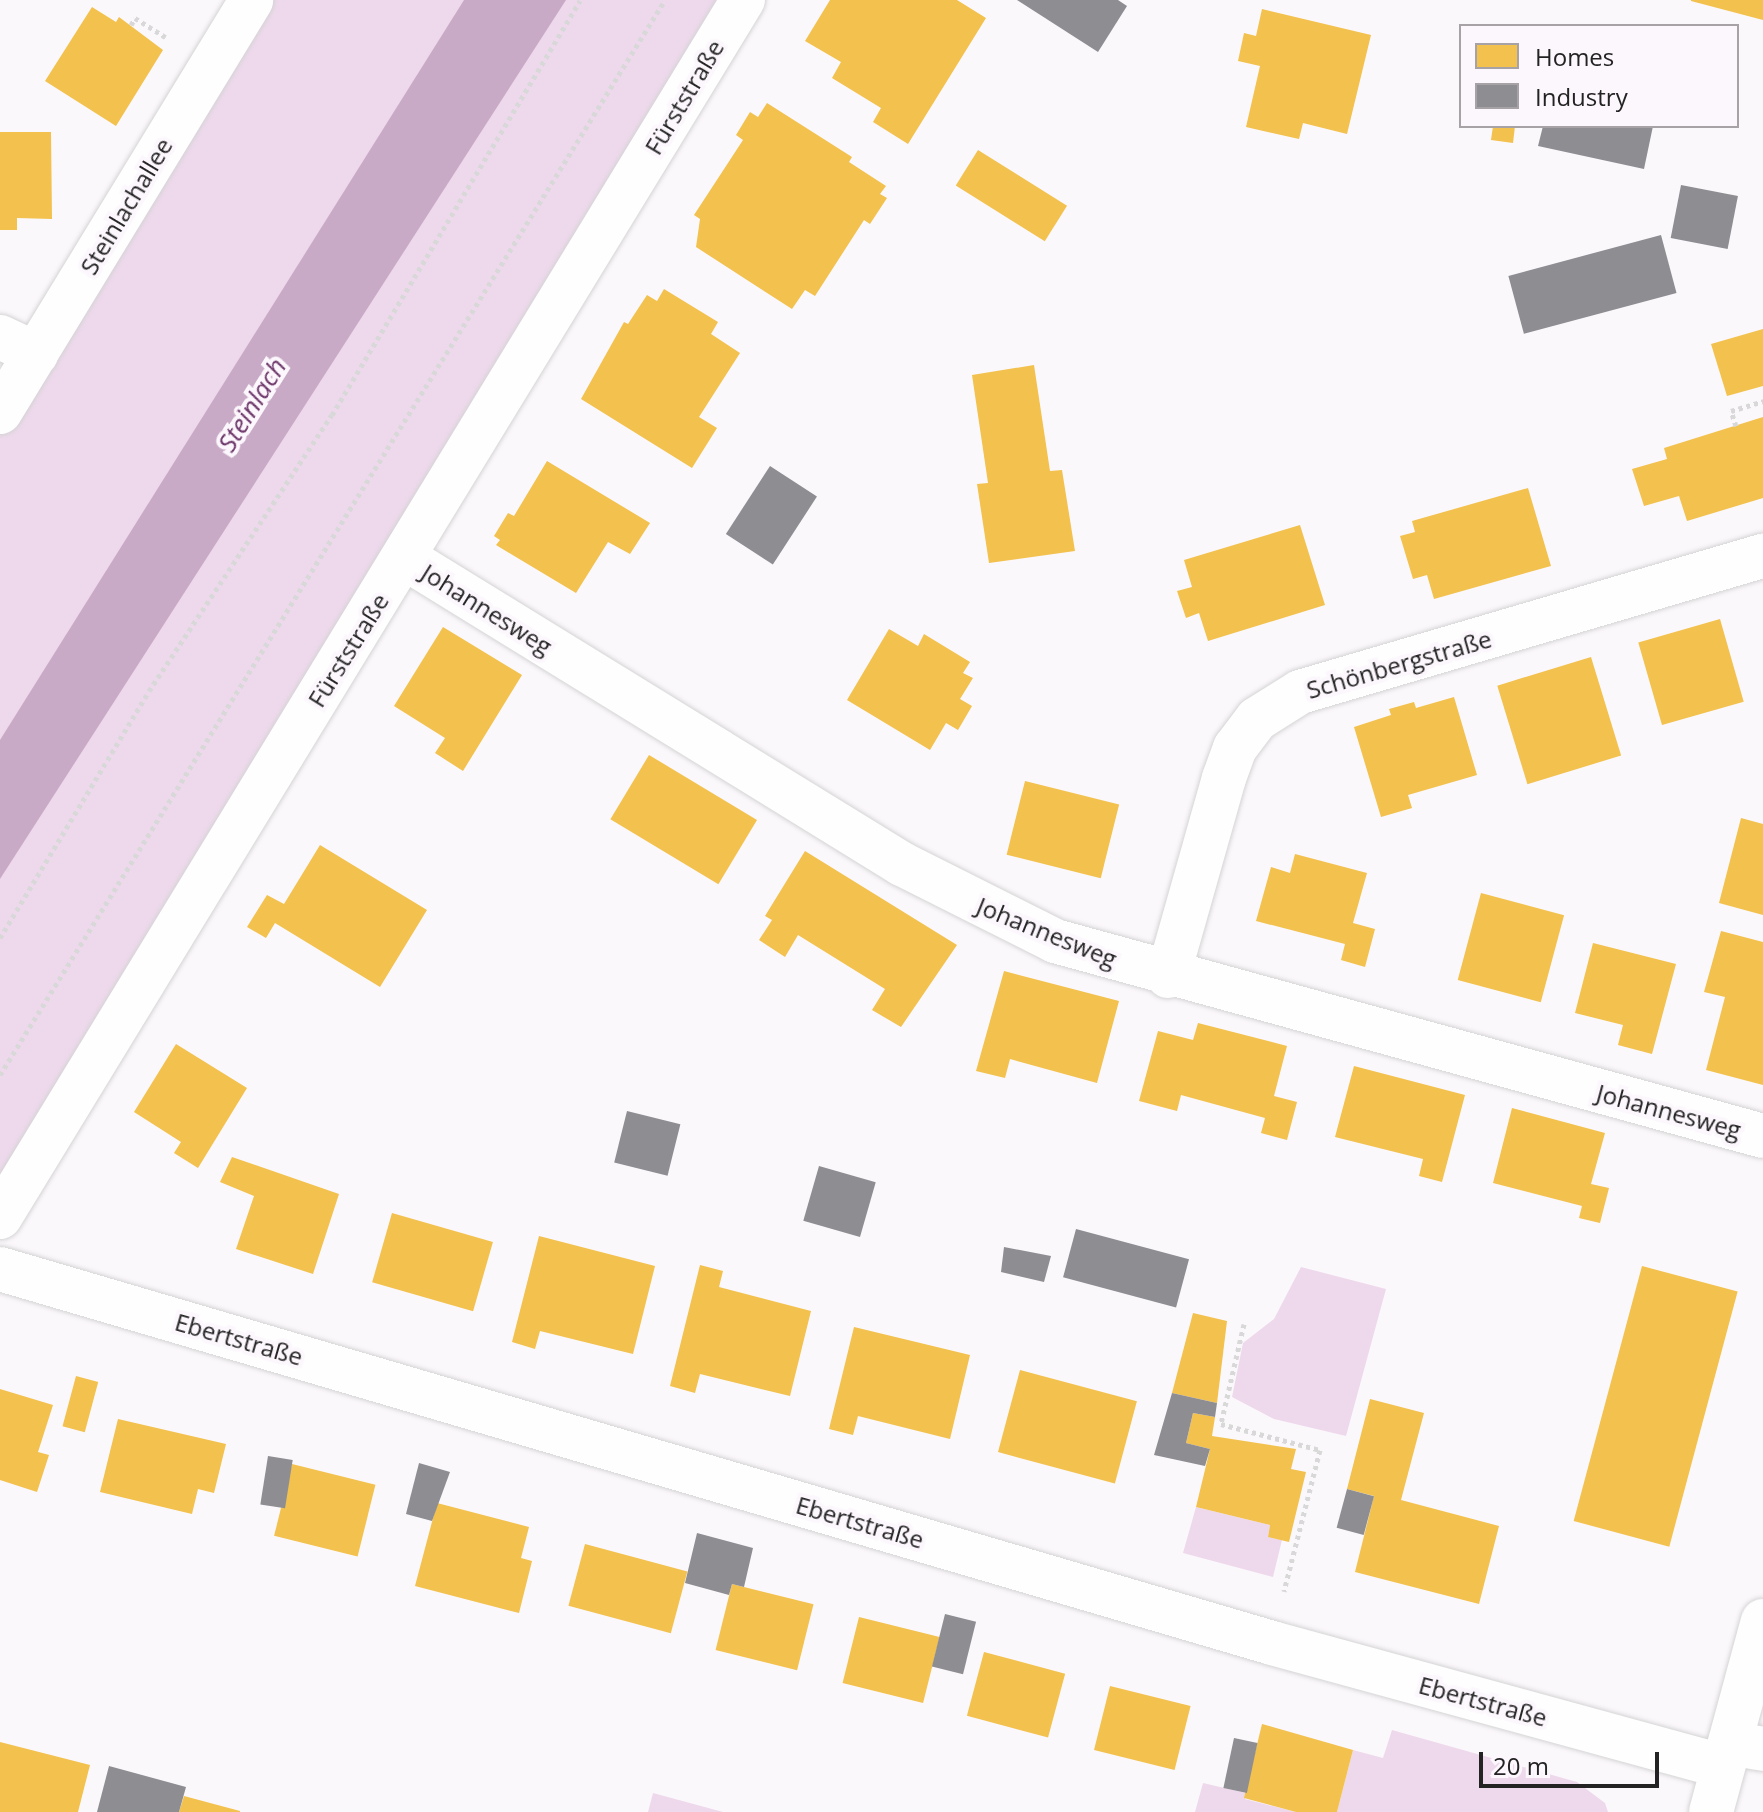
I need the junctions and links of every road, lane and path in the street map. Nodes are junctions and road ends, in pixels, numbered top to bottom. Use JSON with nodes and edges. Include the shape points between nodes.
{"nodes":[{"id":1,"x":251,"y":0,"type":"edge"},
{"id":2,"x":580,"y":0,"type":"edge"},
{"id":3,"x":665,"y":0,"type":"edge"},
{"id":4,"x":743,"y":0,"type":"edge"},
{"id":5,"x":131,"y":25,"type":"dead end"},
{"id":6,"x":150,"y":28,"type":"dead end"},
{"id":7,"x":18,"y":346,"type":"edge"},
{"id":8,"x":1763,"y":401,"type":"edge"},
{"id":9,"x":0,"y":412,"type":"edge"},
{"id":10,"x":1736,"y":426,"type":"dead end"},
{"id":11,"x":1763,"y":556,"type":"edge"},
{"id":12,"x":405,"y":558,"type":"junction"},
{"id":13,"x":0,"y":938,"type":"edge"},
{"id":14,"x":1168,"y":976,"type":"junction"},
{"id":15,"x":0,"y":1075,"type":"edge"},
{"id":16,"x":1763,"y":1136,"type":"edge"},
{"id":17,"x":0,"y":1217,"type":"edge"},
{"id":18,"x":0,"y":1269,"type":"edge"},
{"id":19,"x":1244,"y":1324,"type":"dead end"},
{"id":20,"x":1763,"y":1621,"type":"edge"},
{"id":21,"x":1272,"y":1643,"type":"junction"},
{"id":22,"x":1739,"y":1753,"type":"edge"},
{"id":23,"x":1711,"y":1812,"type":"edge"}],
"edges":[{"from":1,"to":7,"type":"street","name":"Steinlachallee"},
{"from":2,"to":13,"type":"path","via":[[332,415],[149,691]]},
{"from":3,"to":15,"type":"path"},
{"from":4,"to":12,"type":"street","name":"Fürststraße"},
{"from":5,"to":6,"type":"path","via":[[135,18]]},
{"from":7,"to":9,"type":"street","name":"Steinlachallee"},
{"from":8,"to":10,"type":"path","via":[[1731,411]]},
{"from":11,"to":14,"type":"street","name":"Schönbergstraße","via":[[1300,692],[1257,719],[1235,748],[1224,778]]},
{"from":12,"to":14,"type":"street","name":"Johannesweg","via":[[949,890],[1055,941]]},
{"from":12,"to":17,"type":"street","name":"Fürststraße"},
{"from":14,"to":16,"type":"street","name":"Johannesweg"},
{"from":18,"to":21,"type":"street","name":"Ebertstraße"},
{"from":19,"to":21,"type":"path","via":[[1221,1424],[1320,1450]]},
{"from":20,"to":22,"type":"street"},
{"from":21,"to":22,"type":"street","name":"Ebertstraße"},
{"from":22,"to":23,"type":"street"}]}
